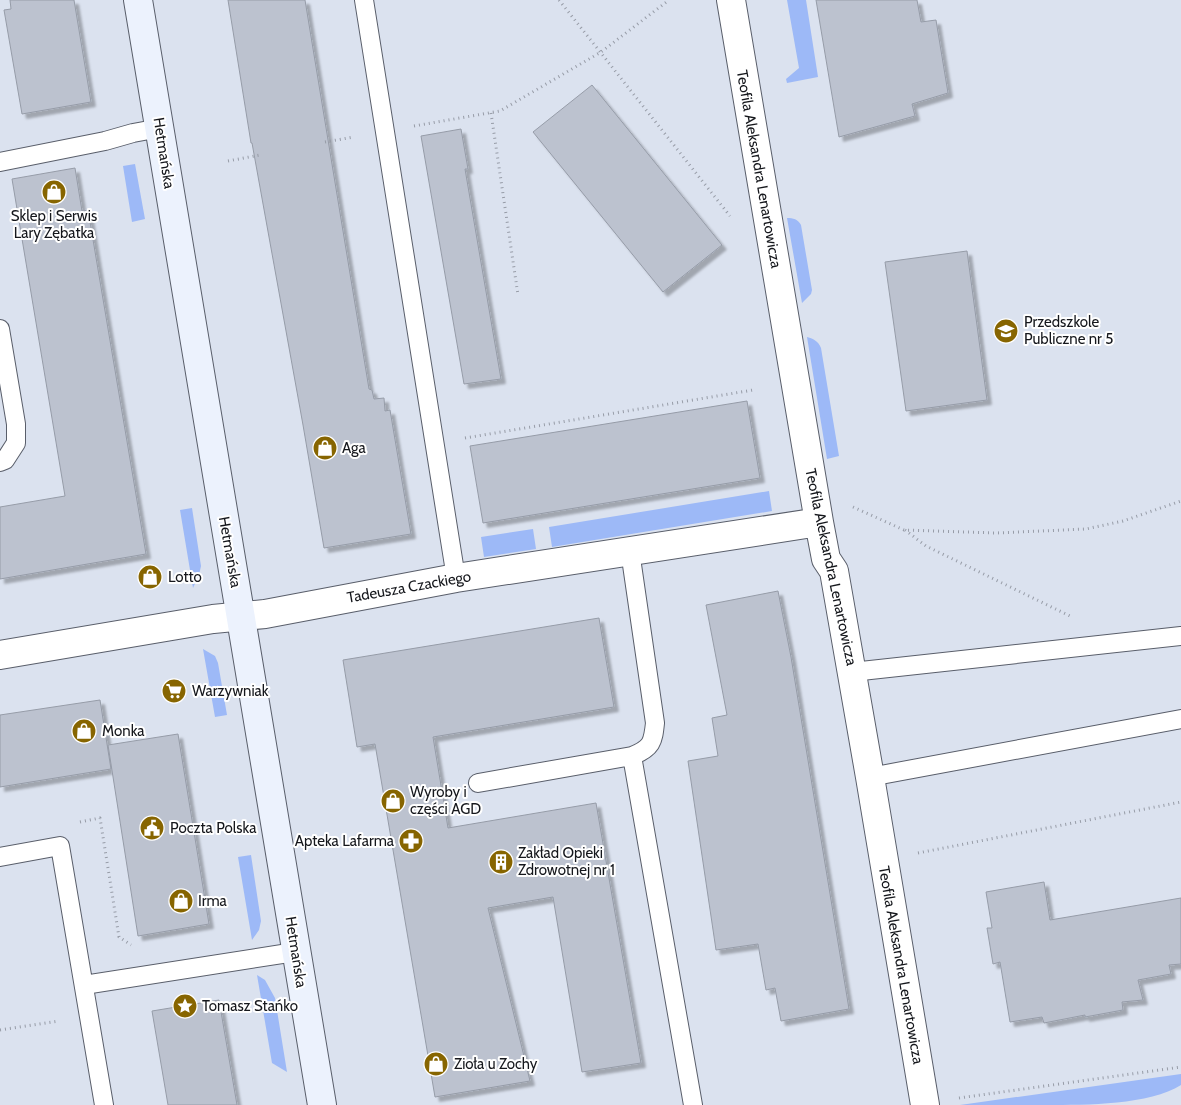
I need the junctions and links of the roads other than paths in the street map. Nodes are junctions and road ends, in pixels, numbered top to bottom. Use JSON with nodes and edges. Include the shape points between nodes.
{"nodes":[{"id":1,"x":138,"y":0,"type":"edge"},
{"id":2,"x":364,"y":0,"type":"edge"},
{"id":3,"x":731,"y":0,"type":"edge"},
{"id":4,"x":160,"y":128,"type":"junction"},
{"id":5,"x":0,"y":162,"type":"edge"},
{"id":6,"x":0,"y":329,"type":"edge"},
{"id":7,"x":0,"y":462,"type":"edge"},
{"id":8,"x":819,"y":522,"type":"junction"},
{"id":9,"x":630,"y":551,"type":"junction"},
{"id":10,"x":456,"y":578,"type":"junction"},
{"id":11,"x":241,"y":615,"type":"junction"},
{"id":12,"x":1181,"y":636,"type":"edge"},
{"id":13,"x":0,"y":655,"type":"edge"},
{"id":14,"x":852,"y":672,"type":"junction"},
{"id":15,"x":1181,"y":719,"type":"edge"},
{"id":16,"x":632,"y":756,"type":"junction"},
{"id":17,"x":870,"y":777,"type":"junction"},
{"id":18,"x":478,"y":783,"type":"dead end"},
{"id":19,"x":0,"y":857,"type":"edge"},
{"id":20,"x":295,"y":952,"type":"junction"},
{"id":21,"x":84,"y":984,"type":"junction"},
{"id":22,"x":104,"y":1105,"type":"edge"},
{"id":23,"x":322,"y":1105,"type":"edge"},
{"id":24,"x":692,"y":1105,"type":"edge"},
{"id":25,"x":925,"y":1105,"type":"edge"}],
"edges":[{"from":1,"to":4,"type":"street","name":"Hetmańska"},
{"from":2,"to":10,"type":"lane"},
{"from":3,"to":8,"type":"street","name":"Teofila Aleksandra Lenartowicza"},
{"from":4,"to":5,"type":"lane"},
{"from":4,"to":11,"type":"street","name":"Hetmańska"},
{"from":6,"to":7,"type":"lane","via":[[16,424],[16,443],[5,460]]},
{"from":8,"to":9,"type":"street","name":"Tadeusza Czackiego"},
{"from":8,"to":14,"type":"street","name":"Teofila Aleksandra Lenartowicza","via":[[826,559],[834,571]]},
{"from":9,"to":10,"type":"street","name":"Tadeusza Czackiego"},
{"from":9,"to":16,"type":"lane","via":[[655,723],[653,741],[642,752]]},
{"from":10,"to":11,"type":"street","name":"Tadeusza Czackiego","via":[[265,614]]},
{"from":11,"to":13,"type":"street","name":"Tadeusza Czackiego"},
{"from":11,"to":20,"type":"street","name":"Hetmańska"},
{"from":12,"to":14,"type":"lane"},
{"from":14,"to":17,"type":"street","name":"Teofila Aleksandra Lenartowicza"},
{"from":15,"to":17,"type":"lane"},
{"from":16,"to":18,"type":"lane"},
{"from":16,"to":24,"type":"lane"},
{"from":17,"to":25,"type":"street","name":"Teofila Aleksandra Lenartowicza"},
{"from":19,"to":21,"type":"lane","via":[[60,846]]},
{"from":20,"to":21,"type":"lane"},
{"from":20,"to":23,"type":"street","name":"Hetmańska"},
{"from":21,"to":22,"type":"lane"}]}
